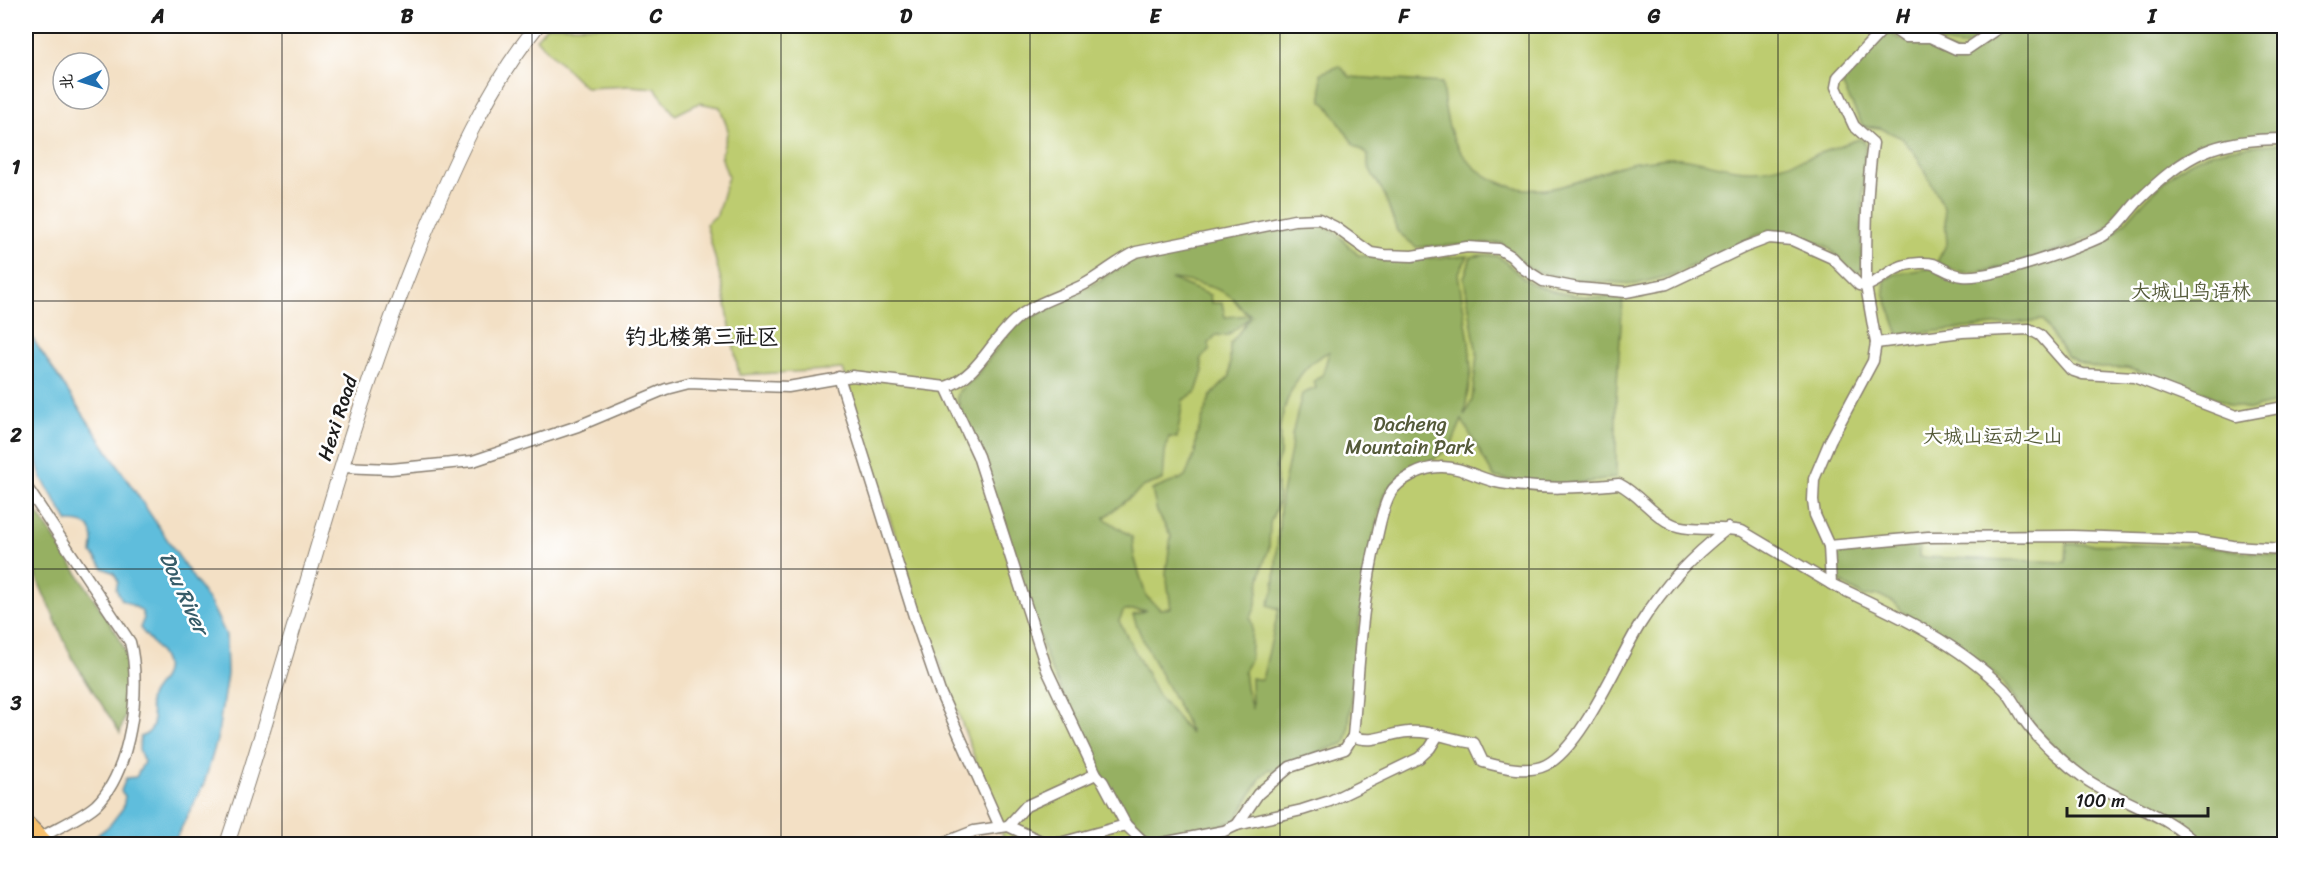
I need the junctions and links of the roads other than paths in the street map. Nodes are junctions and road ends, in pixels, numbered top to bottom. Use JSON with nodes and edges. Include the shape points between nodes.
{"nodes":[{"id":1,"x":537,"y":26,"type":"edge"},
{"id":2,"x":1888,"y":26,"type":"edge"},
{"id":3,"x":2001,"y":26,"type":"edge"},
{"id":4,"x":2284,"y":139,"type":"edge"},
{"id":5,"x":1866,"y":286,"type":"junction"},
{"id":6,"x":1876,"y":343,"type":"junction"},
{"id":7,"x":839,"y":377,"type":"junction"},
{"id":8,"x":946,"y":387,"type":"junction"},
{"id":9,"x":2284,"y":407,"type":"edge"},
{"id":10,"x":341,"y":467,"type":"junction"},
{"id":11,"x":26,"y":486,"type":"edge"},
{"id":12,"x":1728,"y":528,"type":"junction"},
{"id":13,"x":1829,"y":546,"type":"junction"},
{"id":14,"x":2284,"y":549,"type":"edge"},
{"id":15,"x":1832,"y":584,"type":"junction"},
{"id":16,"x":1438,"y":735,"type":"junction"},
{"id":17,"x":1353,"y":736,"type":"junction"},
{"id":18,"x":1096,"y":774,"type":"junction"},
{"id":19,"x":26,"y":824,"type":"edge"},
{"id":20,"x":1126,"y":825,"type":"junction"},
{"id":21,"x":1237,"y":825,"type":"junction"},
{"id":22,"x":1004,"y":827,"type":"junction"},
{"id":23,"x":35,"y":842,"type":"edge"},
{"id":24,"x":227,"y":844,"type":"edge"},
{"id":25,"x":941,"y":844,"type":"edge"},
{"id":26,"x":1146,"y":844,"type":"edge"},
{"id":27,"x":1157,"y":844,"type":"edge"},
{"id":28,"x":2196,"y":844,"type":"edge"}],
"edges":[{"from":1,"to":10,"type":"street","name":"Hexi Road","via":[[492,88],[445,186],[396,303]]},
{"from":2,"to":3,"type":"street","via":[[1905,37],[1930,37],[1956,49],[1967,49]]},
{"from":2,"to":5,"type":"street","via":[[1838,77],[1836,87],[1854,126],[1873,143]]},
{"from":4,"to":5,"type":"street","via":[[2206,149],[2163,177],[2119,226],[2103,236],[2032,262],[1964,276],[1931,263],[1905,265]]},
{"from":5,"to":6,"type":"street"},
{"from":5,"to":8,"type":"street","via":[[1859,285],[1832,258],[1792,240],[1769,238],[1667,284],[1626,292],[1543,281],[1499,249],[1467,247],[1412,256],[1384,255],[1371,252],[1320,219],[1294,220],[1136,252],[1119,260],[1087,283],[1016,318],[973,372]]},
{"from":6,"to":9,"type":"street","via":[[1962,332],[2029,329],[2040,335],[2071,370],[2083,374],[2134,377],[2236,416]]},
{"from":6,"to":13,"type":"street","via":[[1872,361],[1814,479],[1815,515]]},
{"from":7,"to":8,"type":"street"},
{"from":7,"to":10,"type":"street","via":[[788,387],[689,383],[473,461],[391,469]]},
{"from":7,"to":22,"type":"street","via":[[940,692]]},
{"from":8,"to":18,"type":"street","via":[[978,456],[1047,670]]},
{"from":10,"to":24,"type":"street","name":"Hexi Road"},
{"from":11,"to":23,"type":"street","via":[[130,642],[136,682],[123,756],[111,786],[95,806]]},
{"from":12,"to":15,"type":"street","via":[[1742,531]]},
{"from":12,"to":16,"type":"street","via":[[1673,576],[1640,625],[1575,741],[1547,765],[1505,768],[1483,762],[1474,743]]},
{"from":12,"to":17,"type":"street","via":[[1678,527],[1619,484],[1537,488],[1498,483],[1441,467],[1401,482],[1390,493],[1371,559]]},
{"from":13,"to":14,"type":"street","via":[[1928,537],[2073,536],[2195,540]]},
{"from":13,"to":15,"type":"street"},
{"from":15,"to":28,"type":"street","via":[[1944,642],[2007,693],[2037,737],[2086,779],[2169,824]]},
{"from":16,"to":17,"type":"street","via":[[1407,732],[1362,740]]},
{"from":16,"to":21,"type":"street","via":[[1419,758],[1330,801]]},
{"from":17,"to":21,"type":"street","via":[[1345,749],[1290,767],[1258,794]]},
{"from":18,"to":20,"type":"street"},
{"from":18,"to":22,"type":"street","via":[[1026,806]]},
{"from":19,"to":23,"type":"main road"},
{"from":20,"to":22,"type":"street","via":[[1060,843],[1043,842]]},
{"from":20,"to":26,"type":"street"},
{"from":21,"to":27,"type":"street"},
{"from":22,"to":25,"type":"street","via":[[974,831]]}]}
